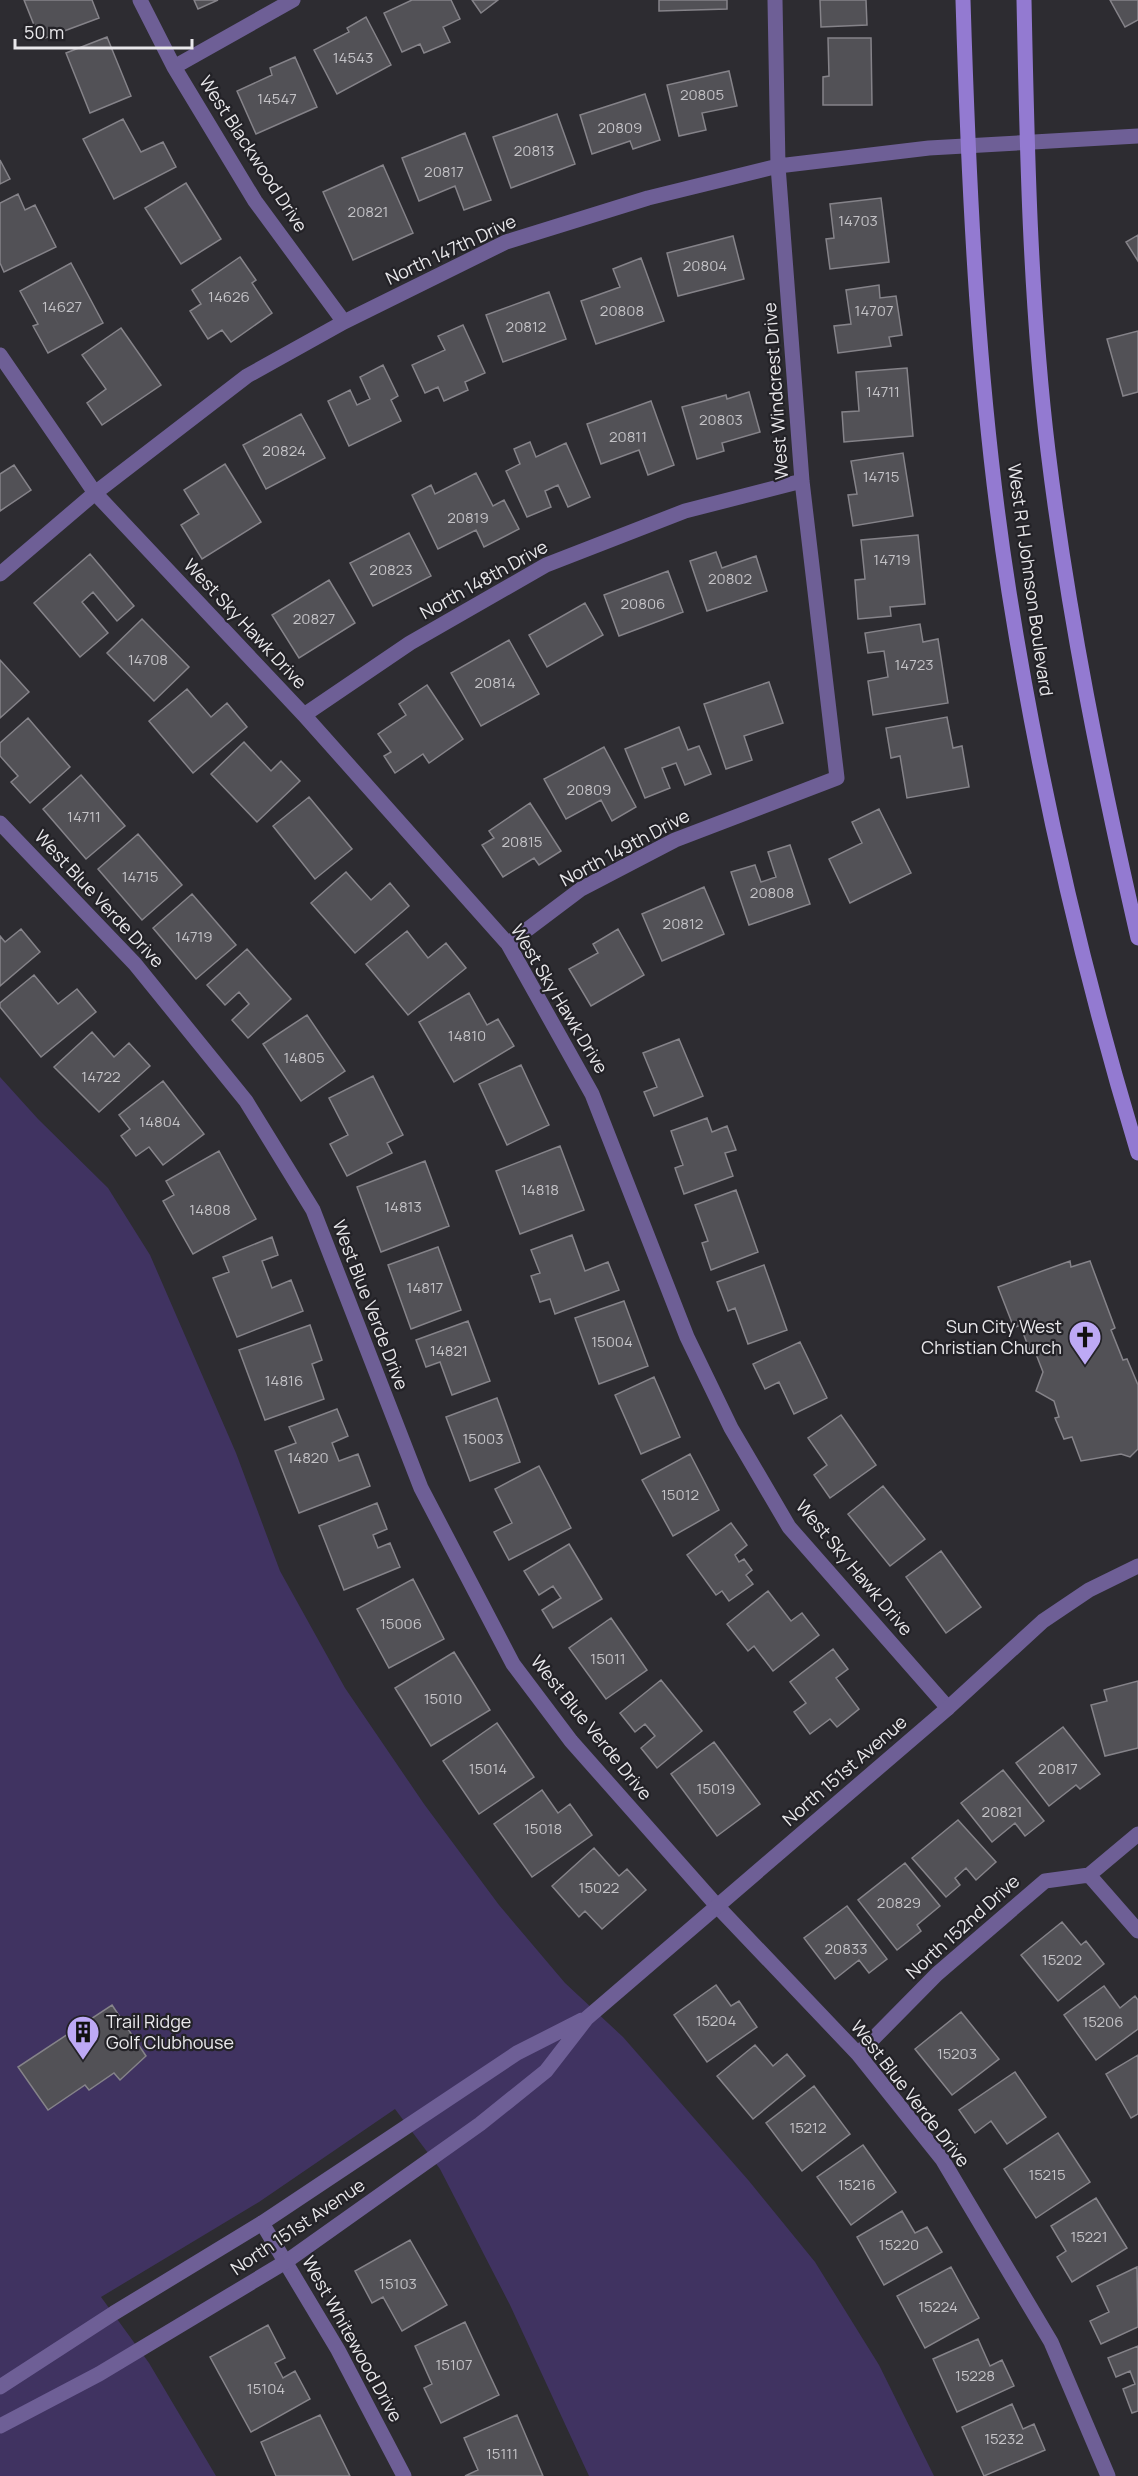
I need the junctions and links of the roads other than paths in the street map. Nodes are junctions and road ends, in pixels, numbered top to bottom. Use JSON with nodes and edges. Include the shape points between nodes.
{"nodes":[{"id":1,"x":140,"y":0,"type":"edge"},
{"id":2,"x":293,"y":0,"type":"edge"},
{"id":3,"x":775,"y":0,"type":"edge"},
{"id":4,"x":963,"y":0,"type":"edge"},
{"id":5,"x":1024,"y":0,"type":"edge"},
{"id":6,"x":174,"y":67,"type":"junction"},
{"id":7,"x":1138,"y":136,"type":"edge"},
{"id":8,"x":1026,"y":141,"type":"junction"},
{"id":9,"x":967,"y":146,"type":"junction"},
{"id":10,"x":778,"y":166,"type":"junction"},
{"id":11,"x":344,"y":322,"type":"junction"},
{"id":12,"x":0,"y":355,"type":"edge"},
{"id":13,"x":802,"y":482,"type":"junction"},
{"id":14,"x":95,"y":493,"type":"junction"},
{"id":15,"x":0,"y":574,"type":"edge"},
{"id":16,"x":304,"y":716,"type":"junction"},
{"id":17,"x":837,"y":778,"type":"joint"},
{"id":18,"x":0,"y":823,"type":"edge"},
{"id":19,"x":1138,"y":938,"type":"edge"},
{"id":20,"x":508,"y":944,"type":"junction"},
{"id":21,"x":1138,"y":1153,"type":"edge"},
{"id":22,"x":1138,"y":1566,"type":"edge"},
{"id":23,"x":948,"y":1708,"type":"junction"},
{"id":24,"x":1138,"y":1834,"type":"edge"},
{"id":25,"x":1089,"y":1875,"type":"junction"},
{"id":26,"x":718,"y":1907,"type":"junction"},
{"id":27,"x":1138,"y":1931,"type":"edge"},
{"id":28,"x":587,"y":2018,"type":"junction"},
{"id":29,"x":858,"y":2054,"type":"junction"},
{"id":30,"x":262,"y":2223,"type":"junction"},
{"id":31,"x":287,"y":2261,"type":"junction"},
{"id":32,"x":0,"y":2387,"type":"edge"},
{"id":33,"x":0,"y":2426,"type":"edge"},
{"id":34,"x":404,"y":2476,"type":"edge"},
{"id":35,"x":1108,"y":2476,"type":"edge"}],
"edges":[{"from":1,"to":6,"type":"street","name":"West Blackwood Drive"},
{"from":2,"to":6,"type":"street"},
{"from":3,"to":10,"type":"street","name":"West Windcrest Drive"},
{"from":4,"to":9,"type":"main road","name":"West R H Johnson Boulevard"},
{"from":5,"to":8,"type":"main road","name":"West R H Johnson Boulevard"},
{"from":6,"to":11,"type":"street","name":"West Blackwood Drive","via":[[255,201]]},
{"from":7,"to":8,"type":"street","name":"North 147th Drive"},
{"from":8,"to":9,"type":"street","name":"North 147th Drive"},
{"from":8,"to":19,"type":"main road","name":"West R H Johnson Boulevard","via":[[1042,383],[1063,565],[1108,814]]},
{"from":9,"to":10,"type":"street","name":"North 147th Drive"},
{"from":9,"to":21,"type":"main road","name":"West R H Johnson Boulevard","via":[[985,393],[1008,590],[1071,906]]},
{"from":10,"to":11,"type":"street","name":"North 147th Drive","via":[[648,198],[506,242]]},
{"from":10,"to":13,"type":"street","name":"West Windcrest Drive"},
{"from":11,"to":14,"type":"street","name":"North 147th Drive","via":[[247,376]]},
{"from":12,"to":14,"type":"street","name":"West Sky Hawk Drive"},
{"from":13,"to":16,"type":"street","name":"North 148th Drive","via":[[685,511],[546,565],[410,643]]},
{"from":13,"to":17,"type":"street","name":"West Windcrest Drive"},
{"from":14,"to":15,"type":"street","name":"North 147th Drive"},
{"from":14,"to":16,"type":"street","name":"West Sky Hawk Drive"},
{"from":16,"to":20,"type":"street","name":"West Sky Hawk Drive"},
{"from":17,"to":20,"type":"street","name":"North 149th Drive","via":[[675,840],[581,889]]},
{"from":18,"to":26,"type":"street","name":"West Blue Verde Drive","via":[[135,964],[246,1101],[313,1210],[421,1488],[513,1664],[571,1741]]},
{"from":20,"to":23,"type":"street","name":"West Sky Hawk Drive","via":[[592,1094],[687,1337],[731,1428],[789,1527]]},
{"from":22,"to":23,"type":"street","name":"North 151st Avenue","via":[[1089,1590],[1043,1621]]},
{"from":23,"to":26,"type":"street","name":"North 151st Avenue"},
{"from":24,"to":25,"type":"street"},
{"from":25,"to":27,"type":"street"},
{"from":25,"to":29,"type":"street","name":"North 152nd Drive","via":[[1045,1881],[937,1974]]},
{"from":26,"to":28,"type":"street","name":"North 151st Avenue"},
{"from":26,"to":29,"type":"street","name":"West Blue Verde Drive"},
{"from":28,"to":30,"type":"street","name":"North 151st Avenue","via":[[517,2053]]},
{"from":28,"to":31,"type":"street","name":"North 151st Avenue","via":[[546,2071],[480,2124]]},
{"from":29,"to":35,"type":"street","name":"West Blue Verde Drive","via":[[942,2159],[1052,2342]]},
{"from":30,"to":31,"type":"street","name":"West Whitewood Drive"},
{"from":30,"to":32,"type":"street","name":"North 151st Avenue"},
{"from":31,"to":33,"type":"street","name":"North 151st Avenue","via":[[99,2374]]},
{"from":31,"to":34,"type":"street","name":"West Whitewood Drive"}]}
